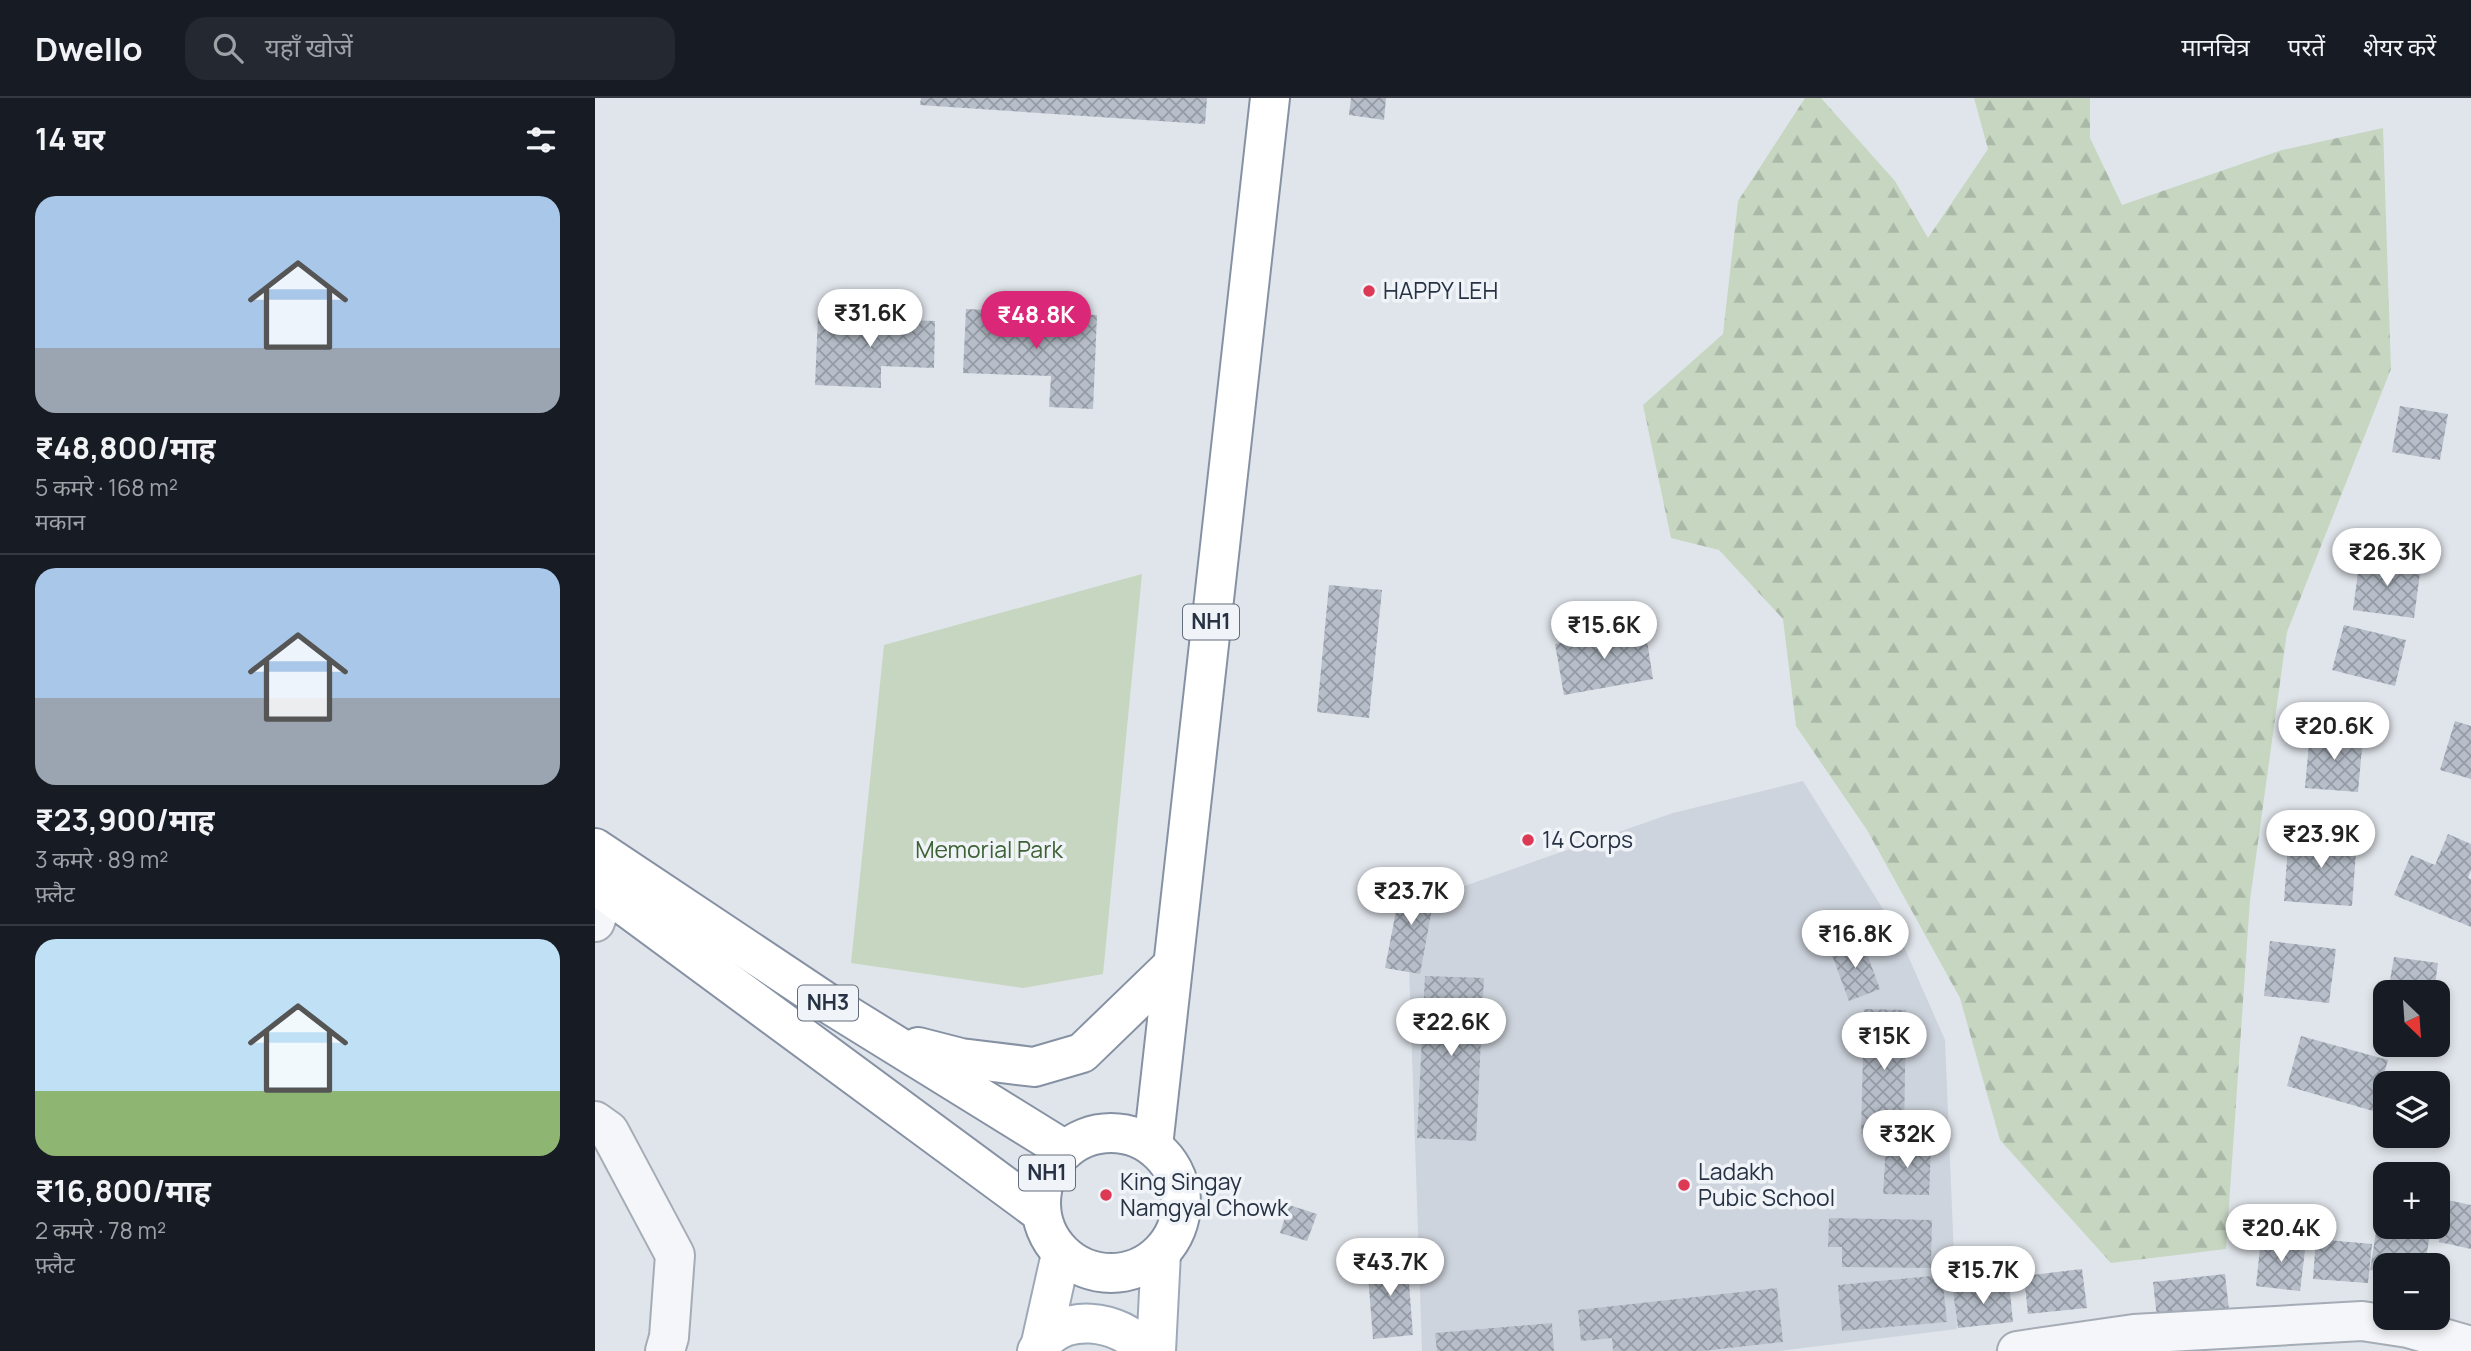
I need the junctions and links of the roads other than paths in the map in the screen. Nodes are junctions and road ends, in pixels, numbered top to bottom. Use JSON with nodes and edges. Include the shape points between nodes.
{"nodes":[{"id":1,"x":1270,"y":98,"type":"edge"},
{"id":2,"x":595,"y":848,"type":"edge"},
{"id":3,"x":599,"y":899,"type":"edge"},
{"id":4,"x":1173,"y":965,"type":"junction"},
{"id":5,"x":889,"y":1040,"type":"junction"},
{"id":6,"x":595,"y":1121,"type":"edge"},
{"id":7,"x":1153,"y":1146,"type":"junction"},
{"id":8,"x":1065,"y":1150,"type":"junction"},
{"id":9,"x":1040,"y":1212,"type":"junction"},
{"id":10,"x":1161,"y":1253,"type":"junction"},
{"id":11,"x":1061,"y":1254,"type":"junction"},
{"id":12,"x":2405,"y":1340,"type":"edge"},
{"id":13,"x":2471,"y":1346,"type":"edge"},
{"id":14,"x":1039,"y":1347,"type":"edge"},
{"id":15,"x":665,"y":1351,"type":"edge"},
{"id":16,"x":1146,"y":1351,"type":"edge"},
{"id":17,"x":1156,"y":1351,"type":"edge"},
{"id":18,"x":2017,"y":1351,"type":"edge"}],
"edges":[{"from":1,"to":4,"type":"main road","number":"NH1"},
{"from":2,"to":5,"type":"main road","number":"NH3"},
{"from":3,"to":9,"type":"main road","number":"NH3"},
{"from":4,"to":5,"type":"main road","via":[[1082,1053],[1034,1067],[961,1058]]},
{"from":4,"to":7,"type":"main road","number":"NH1"},
{"from":5,"to":8,"type":"main road","number":"NH3"},
{"from":6,"to":15,"type":"street","via":[[609,1131],[675,1255]]},
{"from":7,"to":8,"type":"main road","number":"NH1","via":[[1132,1136],[1109,1133],[1085,1138]]},
{"from":7,"to":10,"type":"main road","via":[[1170,1164],[1179,1186],[1181,1210],[1175,1233]]},
{"from":8,"to":9,"type":"main road","number":"NH1","via":[[1050,1167],[1041,1189]]},
{"from":9,"to":11,"type":"main road","number":"NH1","via":[[1047,1235]]},
{"from":10,"to":11,"type":"main road","via":[[1122,1273],[1100,1273]]},
{"from":10,"to":17,"type":"main road"},
{"from":11,"to":14,"type":"main road"},
{"from":12,"to":13,"type":"street"},
{"from":12,"to":18,"type":"street","via":[[2362,1321],[2161,1333]]},
{"from":14,"to":16,"type":"main road","via":[[1070,1325],[1104,1323],[1135,1336]]}]}
